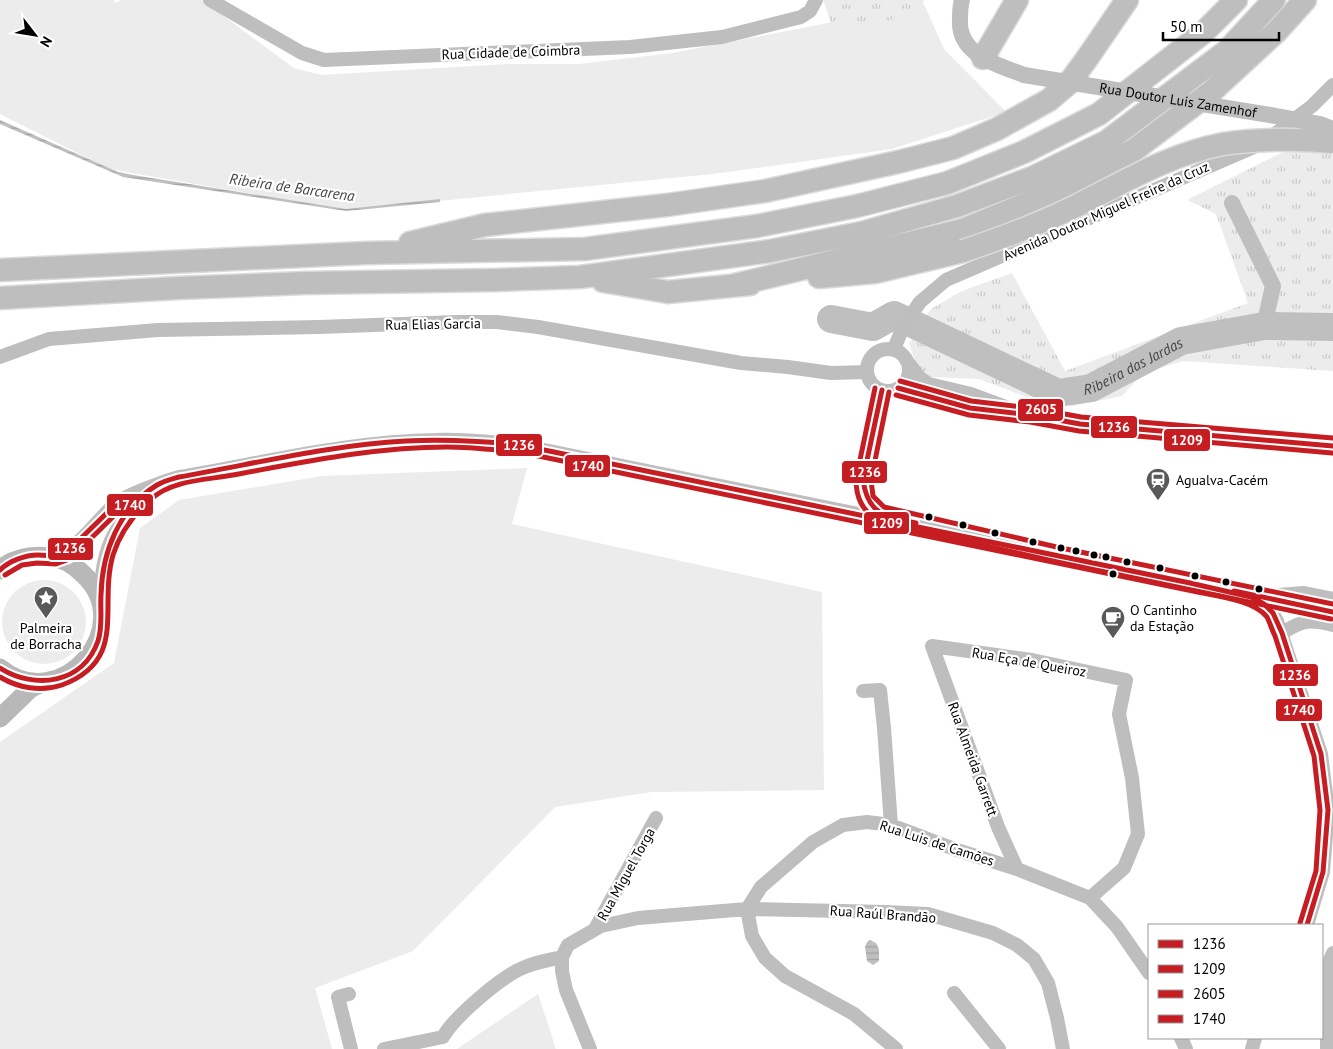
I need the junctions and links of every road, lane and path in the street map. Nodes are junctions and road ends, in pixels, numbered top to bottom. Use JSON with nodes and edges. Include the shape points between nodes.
{"nodes":[{"id":1,"x":210,"y":0,"type":"edge"},
{"id":2,"x":816,"y":0,"type":"edge"},
{"id":3,"x":962,"y":0,"type":"edge"},
{"id":4,"x":1017,"y":0,"type":"edge"},
{"id":5,"x":1127,"y":0,"type":"edge"},
{"id":6,"x":1236,"y":0,"type":"edge"},
{"id":7,"x":1274,"y":0,"type":"edge"},
{"id":8,"x":1305,"y":0,"type":"edge"},
{"id":9,"x":983,"y":58,"type":"junction"},
{"id":10,"x":1333,"y":85,"type":"edge"},
{"id":11,"x":1333,"y":129,"type":"edge"},
{"id":12,"x":1333,"y":142,"type":"edge"},
{"id":13,"x":366,"y":253,"type":"junction"},
{"id":14,"x":0,"y":270,"type":"edge"},
{"id":15,"x":580,"y":277,"type":"junction"},
{"id":16,"x":735,"y":285,"type":"junction"},
{"id":17,"x":0,"y":298,"type":"edge"},
{"id":18,"x":895,"y":346,"type":"junction"},
{"id":19,"x":0,"y":357,"type":"edge"},
{"id":20,"x":906,"y":360,"type":"junction"},
{"id":21,"x":867,"y":372,"type":"junction"},
{"id":22,"x":898,"y":388,"type":"junction"},
{"id":23,"x":1025,"y":414,"type":"junction"},
{"id":24,"x":1333,"y":446,"type":"edge"},
{"id":25,"x":155,"y":486,"type":"junction"},
{"id":26,"x":54,"y":557,"type":"junction"},
{"id":27,"x":0,"y":570,"type":"edge"},
{"id":28,"x":1251,"y":597,"type":"junction"},
{"id":29,"x":1333,"y":598,"type":"edge"},
{"id":30,"x":101,"y":609,"type":"junction"},
{"id":31,"x":1333,"y":625,"type":"edge"},
{"id":32,"x":1282,"y":633,"type":"junction"},
{"id":33,"x":932,"y":646,"type":"joint"},
{"id":34,"x":0,"y":668,"type":"edge"},
{"id":35,"x":44,"y":682,"type":"junction"},
{"id":36,"x":863,"y":691,"type":"dead end"},
{"id":37,"x":0,"y":718,"type":"edge"},
{"id":38,"x":656,"y":818,"type":"dead end"},
{"id":39,"x":891,"y":825,"type":"junction"},
{"id":40,"x":1017,"y":870,"type":"junction"},
{"id":41,"x":1090,"y":898,"type":"junction"},
{"id":42,"x":747,"y":909,"type":"junction"},
{"id":43,"x":1307,"y":924,"type":"edge"},
{"id":44,"x":595,"y":929,"type":"junction"},
{"id":45,"x":1331,"y":956,"type":"edge"},
{"id":46,"x":562,"y":957,"type":"junction"},
{"id":47,"x":1148,"y":972,"type":"edge"},
{"id":48,"x":954,"y":993,"type":"dead end"},
{"id":49,"x":349,"y":994,"type":"dead end"},
{"id":50,"x":1330,"y":1024,"type":"edge"},
{"id":51,"x":895,"y":1048,"type":"edge"},
{"id":52,"x":351,"y":1049,"type":"edge"},
{"id":53,"x":384,"y":1049,"type":"edge"},
{"id":54,"x":590,"y":1049,"type":"edge"},
{"id":55,"x":999,"y":1049,"type":"edge"},
{"id":56,"x":1063,"y":1049,"type":"edge"},
{"id":57,"x":1327,"y":1049,"type":"edge"}],
"edges":[{"from":1,"to":2,"type":"street","name":"Rua Cidade de Coimbra","via":[[302,53],[324,60],[630,47],[722,37],[801,17],[810,11]]},
{"from":3,"to":9,"type":"street","via":[[962,35],[968,46]]},
{"from":4,"to":9,"type":"highway"},
{"from":5,"to":13,"type":"highway","via":[[1069,82],[1049,100],[997,129],[952,148],[765,191],[485,225]]},
{"from":6,"to":13,"type":"highway","via":[[1204,32],[1099,114],[1024,152],[947,183],[857,206],[757,226],[585,249]]},
{"from":7,"to":15,"type":"highway","via":[[1227,51],[1106,142],[1034,177],[957,206],[861,233],[770,251]]},
{"from":8,"to":16,"type":"highway","via":[[1212,92],[1134,150],[1052,193],[964,230]]},
{"from":9,"to":11,"type":"street","name":"Rua Doutor Luis Zamenhof","bridge":true,"via":[[1024,75],[1270,115]]},
{"from":10,"to":18,"type":"street","name":"Avenida Doutor Miguel Freire da Cruz","via":[[1312,106],[1263,143],[946,280],[920,302],[902,327]]},
{"from":12,"to":16,"type":"highway","bridge":true,"via":[[1286,139],[1222,145],[1165,161],[1038,224],[963,251],[875,272]]},
{"from":13,"to":14,"type":"highway"},
{"from":15,"to":16,"type":"highway","via":[[668,292]]},
{"from":15,"to":17,"type":"highway","via":[[304,283]]},
{"from":18,"to":20,"type":"street"},
{"from":18,"to":21,"type":"street","via":[[871,356]]},
{"from":19,"to":21,"type":"street","name":"Rua Elias Garcia","via":[[49,339],[158,330],[497,322],[741,363],[831,373]]},
{"from":20,"to":22,"type":"street","via":[[908,376]]},
{"from":20,"to":23,"type":"street","via":[[920,378],[930,384],[971,394]]},
{"from":21,"to":22,"type":"street","via":[[874,386],[882,390]]},
{"from":22,"to":23,"type":"street","via":[[970,408]]},
{"from":23,"to":24,"type":"street","via":[[1080,424]]},
{"from":25,"to":26,"type":"street","via":[[118,502],[76,545]]},
{"from":25,"to":28,"type":"street","via":[[179,477],[371,444],[470,440],[520,445]]},
{"from":25,"to":30,"type":"street","via":[[122,520],[110,541],[103,568]]},
{"from":26,"to":27,"type":"main road","via":[[20,558]]},
{"from":26,"to":30,"type":"main road","via":[[71,564],[86,576]]},
{"from":28,"to":29,"type":"street","via":[[1304,593]]},
{"from":28,"to":32,"type":"street","via":[[1273,613]]},
{"from":30,"to":35,"type":"main road","via":[[102,626],[88,658],[76,670]]},
{"from":31,"to":32,"type":"street","via":[[1306,621]]},
{"from":32,"to":43,"type":"street","via":[[1321,754],[1328,810],[1323,872]]},
{"from":33,"to":40,"type":"street","name":"Rua Almeida Garrett","via":[[998,827]]},
{"from":33,"to":41,"type":"street","name":"Rua Eça de Queiroz","via":[[1032,660],[1126,680],[1119,714],[1132,778],[1138,834],[1124,868]]},
{"from":34,"to":35,"type":"main road","via":[[17,678]]},
{"from":35,"to":37,"type":"main road","via":[[31,688]]},
{"from":36,"to":39,"type":"street","via":[[880,690]]},
{"from":38,"to":44,"type":"street","name":"Rua Miguel Torga"},
{"from":39,"to":40,"type":"street","name":"Rua Luis de Camões"},
{"from":39,"to":42,"type":"street","name":"Rua Luis de Camões","via":[[867,822],[843,825],[813,842],[761,887]]},
{"from":40,"to":41,"type":"street","name":"Rua Luis de Camões"},
{"from":41,"to":47,"type":"street","name":"Rua Luis de Camões","via":[[1117,927]]},
{"from":42,"to":44,"type":"street","name":"Rua Raúl Brandão","via":[[638,918]]},
{"from":42,"to":51,"type":"street","via":[[752,936],[764,958],[785,976],[854,1014]]},
{"from":42,"to":56,"type":"street","name":"Rua Raúl Brandão","via":[[928,914],[993,933],[1017,945],[1034,959],[1048,983]]},
{"from":44,"to":46,"type":"street","via":[[568,945]]},
{"from":45,"to":50,"type":"street","via":[[1327,967]]},
{"from":46,"to":53,"type":"street","via":[[526,966],[511,974],[461,1014],[443,1037]]},
{"from":46,"to":54,"type":"street","via":[[566,990]]},
{"from":48,"to":55,"type":"street"},
{"from":49,"to":52,"type":"street","via":[[338,997]]},
{"from":50,"to":57,"type":"street"}]}
